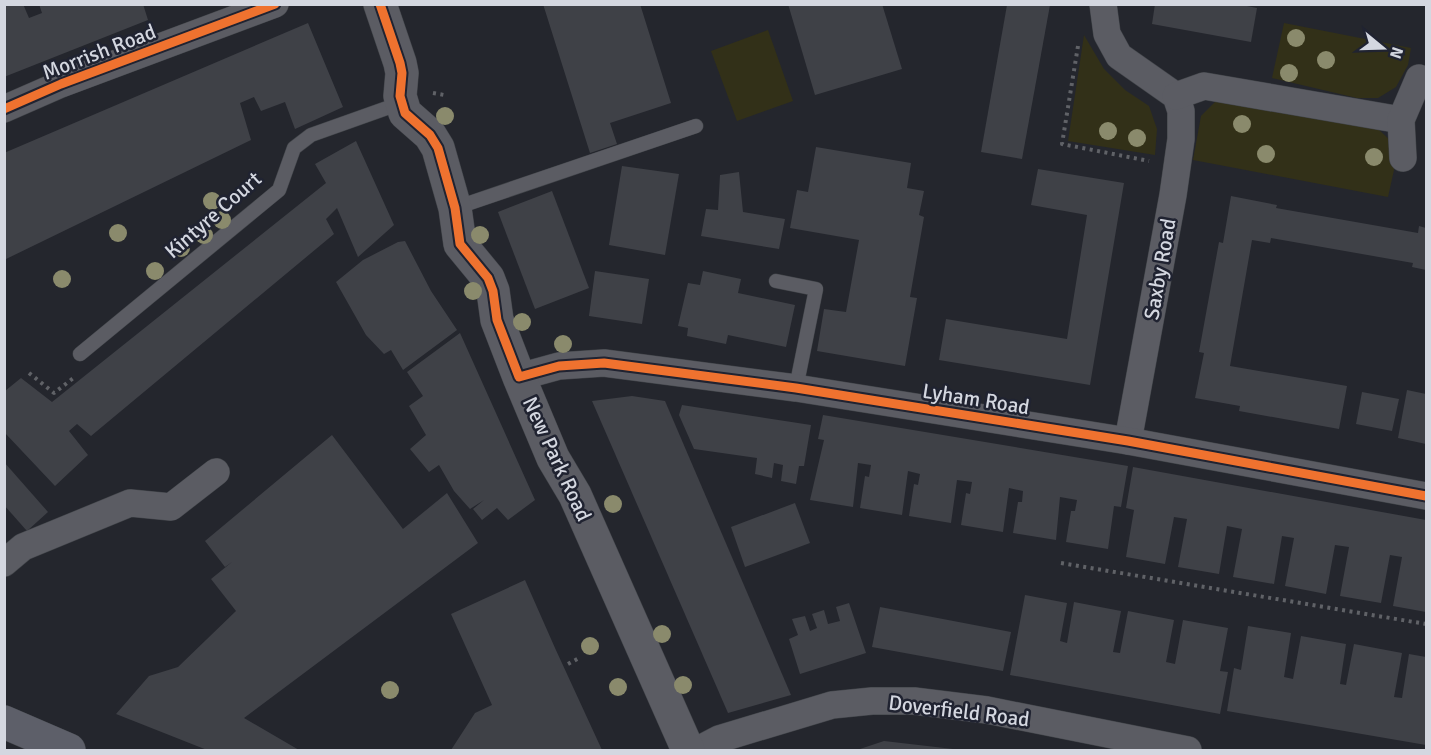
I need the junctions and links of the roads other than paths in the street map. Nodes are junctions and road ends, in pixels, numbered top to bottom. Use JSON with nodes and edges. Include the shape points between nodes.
{"nodes":[{"id":1,"x":275,"y":4,"type":"edge"},
{"id":2,"x":380,"y":4,"type":"edge"},
{"id":3,"x":1103,"y":4,"type":"edge"},
{"id":4,"x":1419,"y":78,"type":"dead end"},
{"id":5,"x":1176,"y":96,"type":"junction"},
{"id":6,"x":401,"y":103,"type":"junction"},
{"id":7,"x":4,"y":109,"type":"edge"},
{"id":8,"x":1401,"y":120,"type":"junction"},
{"id":9,"x":696,"y":126,"type":"dead end"},
{"id":10,"x":1403,"y":158,"type":"dead end"},
{"id":11,"x":455,"y":208,"type":"junction"},
{"id":12,"x":776,"y":281,"type":"dead end"},
{"id":13,"x":80,"y":354,"type":"dead end"},
{"id":14,"x":519,"y":377,"type":"junction"},
{"id":15,"x":796,"y":388,"type":"junction"},
{"id":16,"x":1128,"y":441,"type":"junction"},
{"id":17,"x":216,"y":472,"type":"dead end"},
{"id":18,"x":1426,"y":496,"type":"edge"},
{"id":19,"x":4,"y":563,"type":"edge"},
{"id":20,"x":4,"y":722,"type":"edge"},
{"id":21,"x":69,"y":750,"type":"edge"},
{"id":22,"x":688,"y":750,"type":"edge"},
{"id":23,"x":698,"y":750,"type":"edge"},
{"id":24,"x":1188,"y":750,"type":"edge"}],
"edges":[{"from":1,"to":7,"type":"street","name":"Morrish Road"},
{"from":2,"to":6,"type":"street","via":[[400,63]]},
{"from":3,"to":5,"type":"street","via":[[1107,34],[1119,56]]},
{"from":4,"to":8,"type":"street"},
{"from":5,"to":8,"type":"street","via":[[1203,86]]},
{"from":5,"to":16,"type":"street","name":"Saxby Road","via":[[1181,111],[1181,139]]},
{"from":6,"to":11,"type":"street","name":"New Park Road","via":[[405,113],[430,135],[438,148]]},
{"from":6,"to":13,"type":"lane","name":"Kintyre Court","via":[[310,135],[294,148],[279,190]]},
{"from":8,"to":10,"type":"street"},
{"from":9,"to":11,"type":"lane"},
{"from":11,"to":14,"type":"street","name":"New Park Road","via":[[460,244],[488,278],[497,320]]},
{"from":12,"to":15,"type":"lane","via":[[816,289]]},
{"from":14,"to":15,"type":"street","name":"Lyham Road","via":[[559,366],[604,363]]},
{"from":14,"to":22,"type":"street","name":"New Park Road"},
{"from":15,"to":16,"type":"street","name":"Lyham Road"},
{"from":16,"to":18,"type":"street","name":"Lyham Road"},
{"from":17,"to":19,"type":"street","via":[[171,507],[130,503],[23,547]]},
{"from":20,"to":21,"type":"highway"},
{"from":23,"to":24,"type":"street","name":"Doverfield Road","via":[[719,739],[832,705],[914,701],[987,711]]}]}
